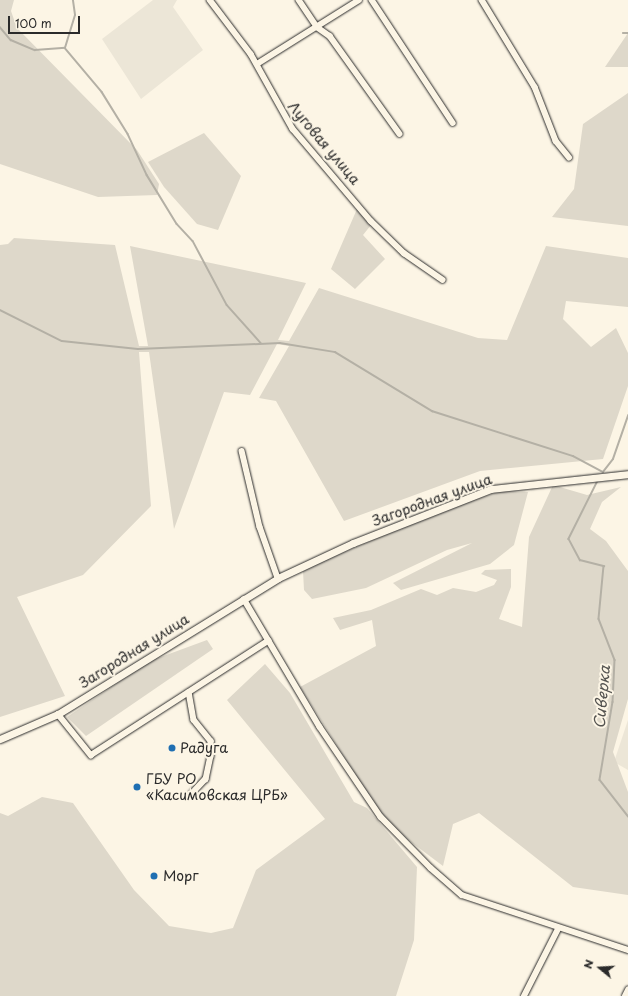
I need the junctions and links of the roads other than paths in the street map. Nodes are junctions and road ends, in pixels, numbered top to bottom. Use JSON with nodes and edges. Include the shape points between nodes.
{"nodes":[{"id":1,"x":210,"y":0,"type":"edge"},
{"id":2,"x":299,"y":0,"type":"edge"},
{"id":3,"x":359,"y":0,"type":"edge"},
{"id":4,"x":372,"y":0,"type":"edge"},
{"id":5,"x":482,"y":0,"type":"edge"},
{"id":6,"x":317,"y":27,"type":"junction"},
{"id":7,"x":257,"y":64,"type":"junction"},
{"id":8,"x":453,"y":123,"type":"dead end"},
{"id":9,"x":400,"y":134,"type":"dead end"},
{"id":10,"x":569,"y":157,"type":"dead end"},
{"id":11,"x":443,"y":280,"type":"dead end"},
{"id":12,"x":242,"y":451,"type":"dead end"},
{"id":13,"x":628,"y":474,"type":"edge"},
{"id":14,"x":278,"y":578,"type":"junction"},
{"id":15,"x":244,"y":599,"type":"junction"},
{"id":16,"x":268,"y":641,"type":"junction"},
{"id":17,"x":189,"y":692,"type":"junction"},
{"id":18,"x":58,"y":714,"type":"junction"},
{"id":19,"x":0,"y":739,"type":"edge"},
{"id":20,"x":192,"y":794,"type":"dead end"},
{"id":21,"x":558,"y":929,"type":"junction"},
{"id":22,"x":628,"y":950,"type":"edge"},
{"id":23,"x":628,"y":990,"type":"edge"},
{"id":24,"x":524,"y":996,"type":"edge"},
{"id":25,"x":625,"y":996,"type":"edge"}],
"edges":[{"from":1,"to":7,"type":"street","name":"Луговая улица"},
{"from":2,"to":6,"type":"street"},
{"from":3,"to":6,"type":"street"},
{"from":4,"to":8,"type":"street"},
{"from":5,"to":10,"type":"street","via":[[535,87],[556,141]]},
{"from":6,"to":7,"type":"street"},
{"from":6,"to":9,"type":"street","via":[[330,36]]},
{"from":7,"to":11,"type":"street","name":"Луговая улица","via":[[270,93],[293,129],[371,221],[404,253]]},
{"from":12,"to":14,"type":"street","via":[[260,527]]},
{"from":13,"to":14,"type":"main road","name":"Загородная улица","via":[[491,489],[353,544]]},
{"from":14,"to":15,"type":"main road","name":"Загородная улица"},
{"from":15,"to":16,"type":"street"},
{"from":15,"to":18,"type":"main road","name":"Загородная улица"},
{"from":16,"to":17,"type":"street"},
{"from":16,"to":21,"type":"street","via":[[320,727],[381,817],[431,868],[462,895]]},
{"from":17,"to":18,"type":"street","via":[[91,755]]},
{"from":17,"to":20,"type":"street","via":[[194,720],[211,741],[206,779]]},
{"from":18,"to":19,"type":"main road","name":"Загородная улица"},
{"from":21,"to":22,"type":"street"},
{"from":21,"to":24,"type":"street"},
{"from":23,"to":25,"type":"street"}]}
